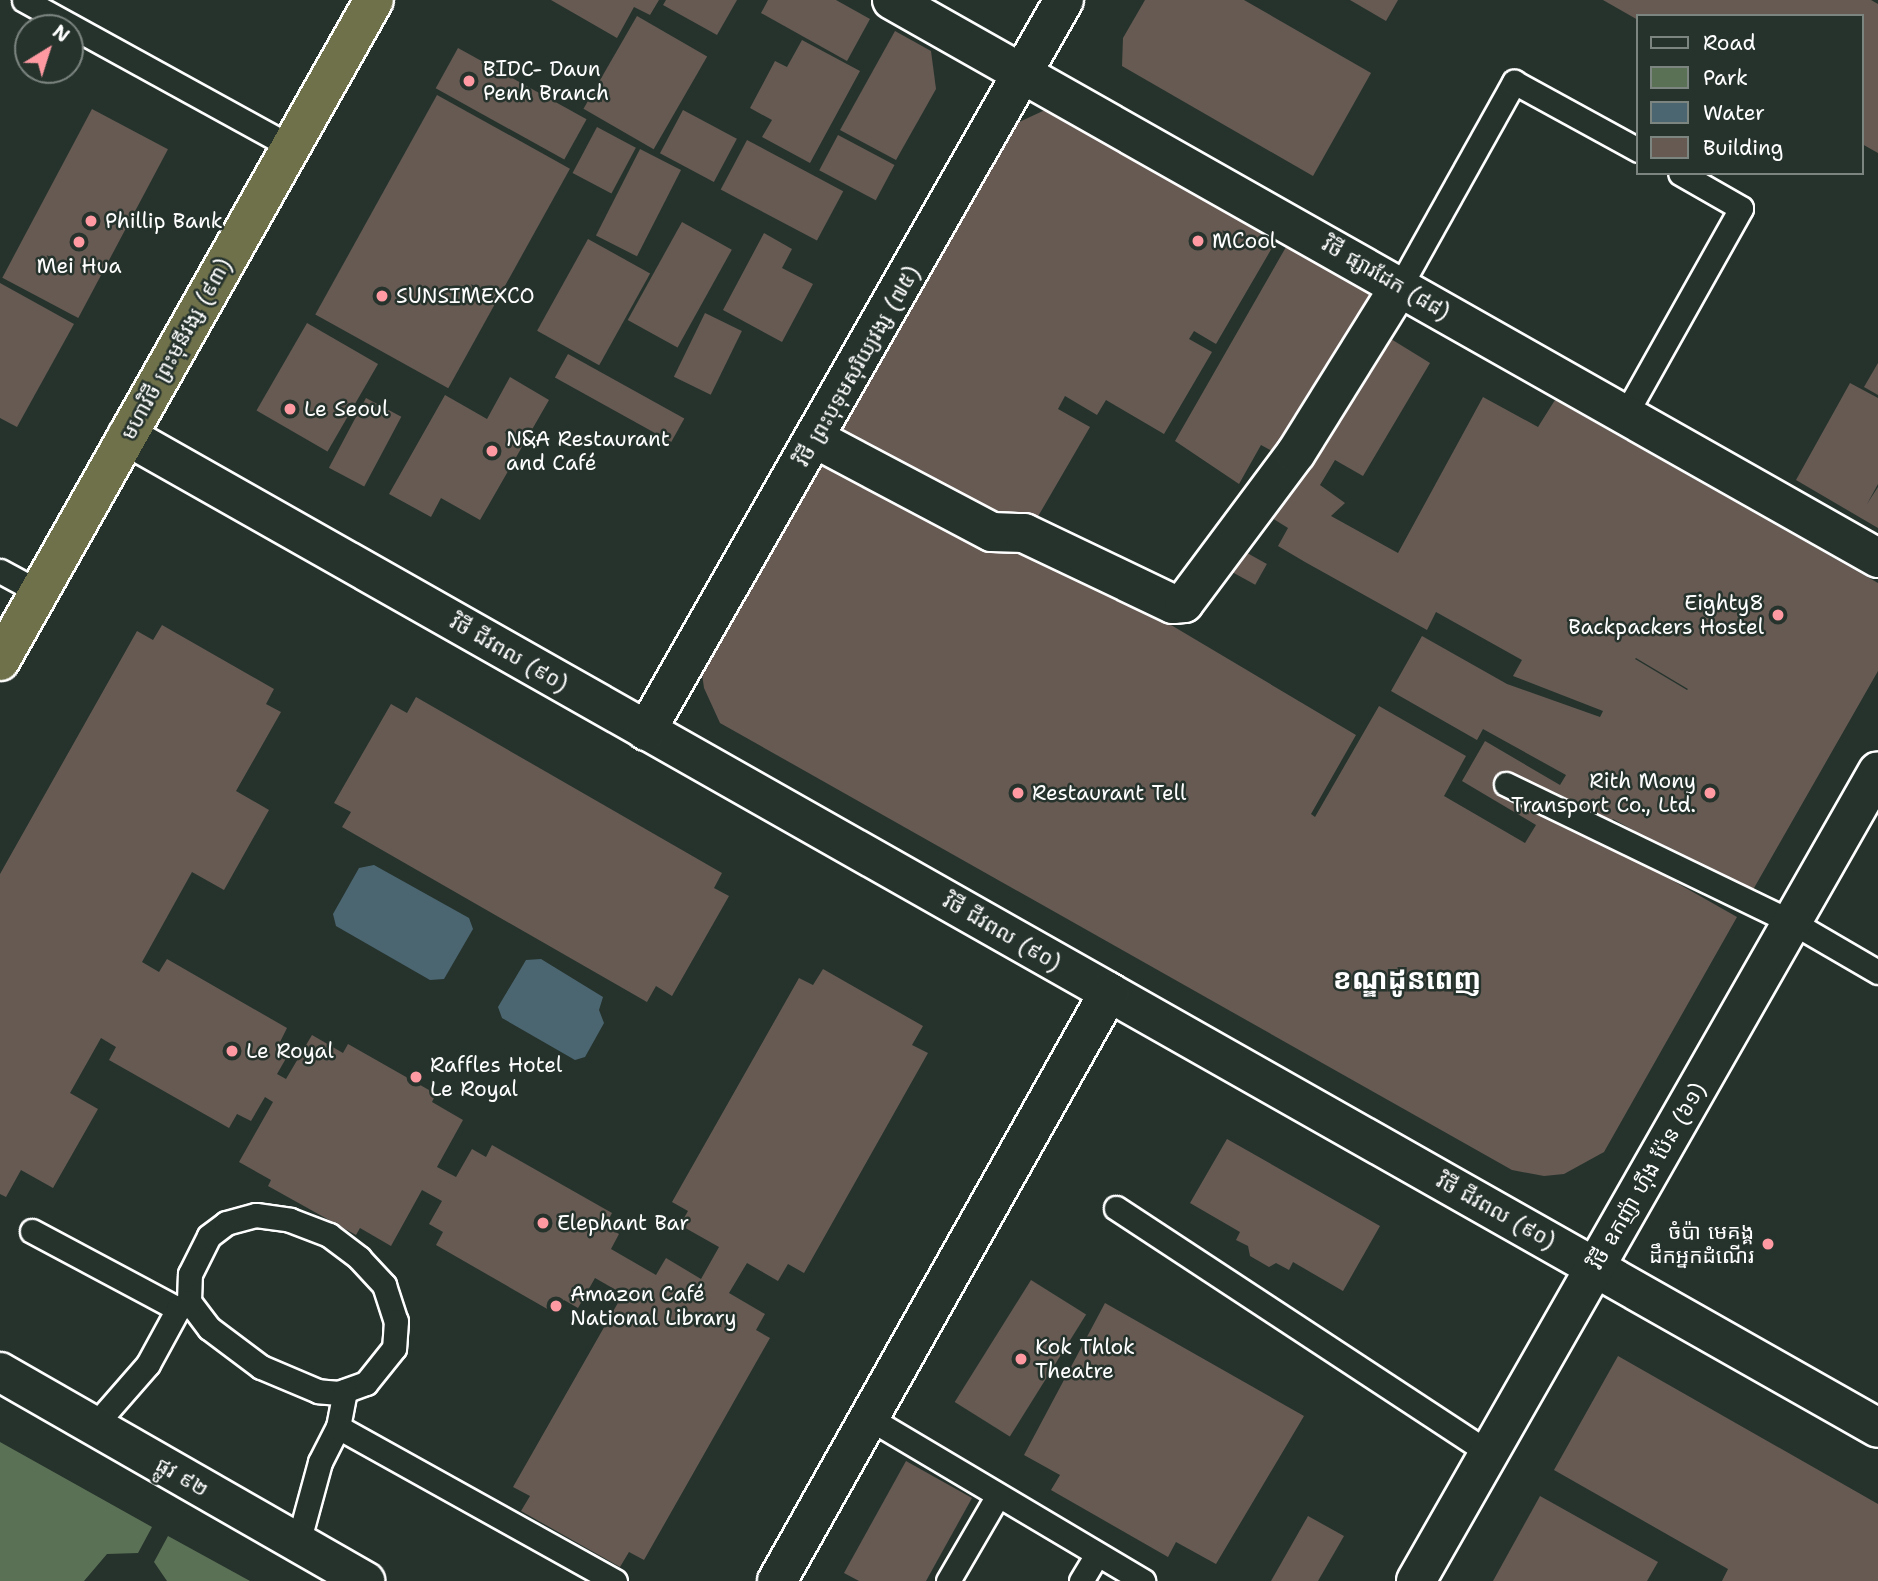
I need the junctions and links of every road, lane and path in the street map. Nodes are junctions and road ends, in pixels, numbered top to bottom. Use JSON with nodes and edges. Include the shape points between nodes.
{"nodes":[{"id":1,"x":24,"y":0,"type":"edge"},
{"id":2,"x":374,"y":0,"type":"edge"},
{"id":3,"x":892,"y":0,"type":"edge"},
{"id":4,"x":1064,"y":0,"type":"edge"},
{"id":5,"x":1022,"y":74,"type":"junction"},
{"id":6,"x":291,"y":147,"type":"junction"},
{"id":7,"x":1636,"y":149,"type":"edge"},
{"id":8,"x":1683,"y":175,"type":"edge"},
{"id":9,"x":1400,"y":286,"type":"junction"},
{"id":10,"x":1625,"y":415,"type":"junction"},
{"id":11,"x":127,"y":436,"type":"junction"},
{"id":12,"x":817,"y":439,"type":"junction"},
{"id":13,"x":1878,"y":558,"type":"edge"},
{"id":14,"x":0,"y":571,"type":"edge"},
{"id":15,"x":39,"y":592,"type":"junction"},
{"id":16,"x":0,"y":661,"type":"edge"},
{"id":17,"x":646,"y":730,"type":"junction"},
{"id":18,"x":1878,"y":771,"type":"edge"},
{"id":19,"x":1506,"y":784,"type":"dead end"},
{"id":20,"x":1792,"y":922,"type":"junction"},
{"id":21,"x":1878,"y":972,"type":"edge"},
{"id":22,"x":1108,"y":992,"type":"junction"},
{"id":23,"x":1116,"y":1208,"type":"dead end"},
{"id":24,"x":32,"y":1231,"type":"dead end"},
{"id":25,"x":1595,"y":1267,"type":"junction"},
{"id":26,"x":184,"y":1305,"type":"junction"},
{"id":27,"x":0,"y":1372,"type":"edge"},
{"id":28,"x":345,"y":1391,"type":"junction"},
{"id":29,"x":869,"y":1418,"type":"junction"},
{"id":30,"x":94,"y":1426,"type":"junction"},
{"id":31,"x":338,"y":1427,"type":"junction"},
{"id":32,"x":1878,"y":1428,"type":"edge"},
{"id":33,"x":1489,"y":1453,"type":"junction"},
{"id":34,"x":998,"y":1495,"type":"junction"},
{"id":35,"x":298,"y":1543,"type":"junction"},
{"id":36,"x":1097,"y":1554,"type":"junction"},
{"id":37,"x":365,"y":1581,"type":"edge"},
{"id":38,"x":615,"y":1581,"type":"edge"},
{"id":39,"x":777,"y":1581,"type":"edge"},
{"id":40,"x":948,"y":1581,"type":"edge"},
{"id":41,"x":1081,"y":1581,"type":"edge"},
{"id":42,"x":1143,"y":1581,"type":"edge"},
{"id":43,"x":1416,"y":1581,"type":"edge"}],
"edges":[{"from":1,"to":6,"type":"lane"},
{"from":2,"to":6,"type":"highway","name":"មហាវិថី ព្រះមុនីវង្ស (៩៣)"},
{"from":3,"to":5,"type":"street","name":"វិថី ផ្សារដែក (៨៨)"},
{"from":4,"to":5,"type":"street","name":"វិថី ព្រះបុទុមសុរិយ្យវង្ស (៧៥)"},
{"from":5,"to":9,"type":"street","name":"វិថី ផ្សារដែក (៨៨)"},
{"from":5,"to":12,"type":"street","name":"វិថី ព្រះបុទុមសុរិយ្យវង្ស (៧៥)"},
{"from":6,"to":11,"type":"highway","name":"មហាវិថី ព្រះមុនីវង្ស (៩៣)"},
{"from":7,"to":9,"type":"lane","via":[[1514,82]]},
{"from":8,"to":10,"type":"lane","via":[[1741,208]]},
{"from":9,"to":10,"type":"street","name":"វិថី ផ្សារដែក (៨៨)"},
{"from":9,"to":12,"type":"street","via":[[1296,453],[1184,603],[1173,604],[1024,533],[992,532]]},
{"from":10,"to":13,"type":"street","name":"វិថី ផ្សារដែក (៨៨)"},
{"from":11,"to":15,"type":"highway","name":"មហាវិថី ព្រះមុនីវង្ស (៩៣)"},
{"from":11,"to":17,"type":"street","name":"វិថី ជីវពល (៩០)"},
{"from":12,"to":17,"type":"street","name":"វិថី ព្រះបុទុមសុរិយ្យវង្ស (៧៥)"},
{"from":14,"to":15,"type":"lane"},
{"from":15,"to":16,"type":"highway","name":"មហាវិថី ព្រះមុនីវង្ស (៩៣)"},
{"from":17,"to":22,"type":"street","name":"វិថី ជីវពល (៩០)"},
{"from":18,"to":20,"type":"street","name":"វិថី ឧកញ៉ា ហ៊ីង ប៉ែន (៦១)"},
{"from":19,"to":20,"type":"lane"},
{"from":20,"to":21,"type":"lane"},
{"from":20,"to":25,"type":"street","name":"វិថី ឧកញ៉ា ហ៊ីង ប៉ែន (៦១)"},
{"from":22,"to":25,"type":"street","name":"វិថី ជីវពល (៩០)"},
{"from":22,"to":29,"type":"street"},
{"from":23,"to":33,"type":"lane"},
{"from":24,"to":26,"type":"lane"},
{"from":25,"to":32,"type":"street","name":"វិថី ជីវពល (៩០)"},
{"from":25,"to":33,"type":"street","name":"វិថី ឧកញ៉ា ហ៊ីង ប៉ែន (៦១)"},
{"from":26,"to":28,"type":"lane","via":[[261,1367],[318,1391]]},
{"from":26,"to":28,"type":"lane","via":[[190,1274],[202,1248],[226,1223],[256,1215],[290,1220],[329,1235],[384,1285],[396,1321],[394,1348],[382,1368],[366,1383]]},
{"from":26,"to":30,"type":"lane","via":[[148,1364]]},
{"from":27,"to":30,"type":"street","name":"ផ្លូវ ៩២"},
{"from":28,"to":31,"type":"lane"},
{"from":29,"to":34,"type":"lane"},
{"from":29,"to":39,"type":"street"},
{"from":30,"to":35,"type":"street","name":"ផ្លូវ ៩២"},
{"from":31,"to":35,"type":"lane","via":[[320,1462]]},
{"from":31,"to":38,"type":"lane"},
{"from":33,"to":43,"type":"street","name":"វិថី ឧកញ៉ា ហ៊ីង ប៉ែន (៦១)"},
{"from":34,"to":36,"type":"lane"},
{"from":34,"to":40,"type":"lane"},
{"from":35,"to":37,"type":"street","name":"ផ្លូវ ៩២"},
{"from":36,"to":41,"type":"lane"},
{"from":36,"to":42,"type":"lane"}]}
